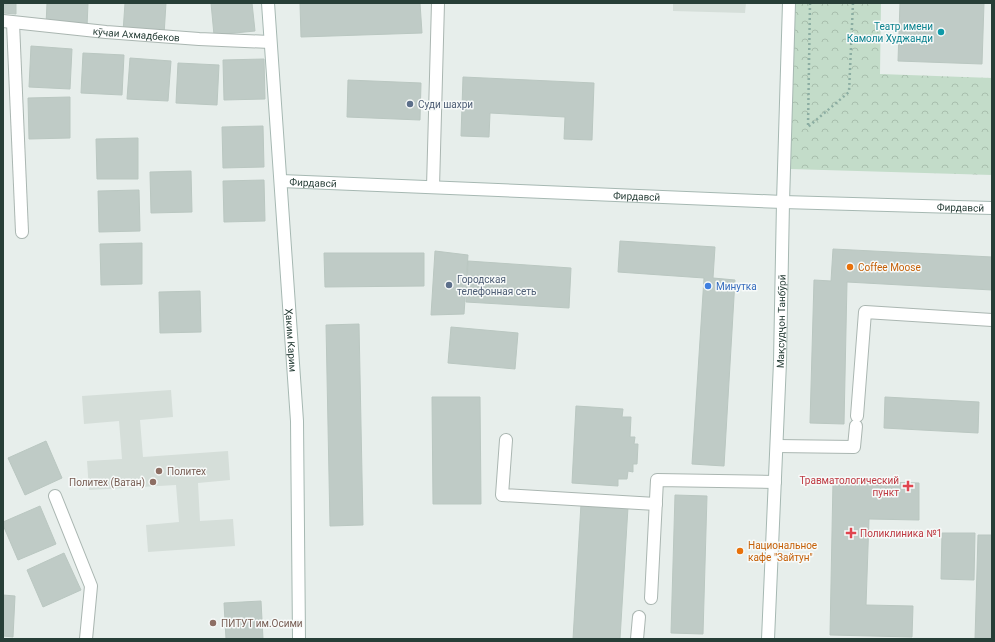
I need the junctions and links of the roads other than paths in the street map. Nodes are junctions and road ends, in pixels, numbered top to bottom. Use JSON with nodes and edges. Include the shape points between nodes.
{"nodes":[{"id":1,"x":268,"y":3,"type":"edge"},
{"id":2,"x":438,"y":3,"type":"edge"},
{"id":3,"x":789,"y":3,"type":"edge"},
{"id":4,"x":8,"y":22,"type":"edge"},
{"id":5,"x":270,"y":42,"type":"junction"},
{"id":6,"x":281,"y":181,"type":"junction"},
{"id":7,"x":433,"y":187,"type":"junction"},
{"id":8,"x":783,"y":202,"type":"junction"},
{"id":9,"x":992,"y":208,"type":"edge"},
{"id":10,"x":22,"y":232,"type":"dead end"},
{"id":11,"x":992,"y":320,"type":"edge"},
{"id":12,"x":506,"y":440,"type":"dead end"},
{"id":13,"x":777,"y":446,"type":"junction"},
{"id":14,"x":775,"y":482,"type":"junction"},
{"id":15,"x":55,"y":496,"type":"dead end"},
{"id":16,"x":656,"y":504,"type":"junction"},
{"id":17,"x":651,"y":598,"type":"dead end"},
{"id":18,"x":639,"y":617,"type":"dead end"},
{"id":19,"x":86,"y":639,"type":"edge"},
{"id":20,"x":299,"y":639,"type":"edge"},
{"id":21,"x":637,"y":639,"type":"edge"},
{"id":22,"x":768,"y":639,"type":"edge"}],
"edges":[{"from":1,"to":5,"type":"street","name":"Ҳаким Карим"},
{"from":2,"to":7,"type":"street"},
{"from":3,"to":8,"type":"street","name":"Мақсудҷон Танбӯрӣ"},
{"from":4,"to":5,"type":"street","name":"кӯчаи Ахмадбеков","via":[[200,40]]},
{"from":4,"to":10,"type":"street"},
{"from":5,"to":6,"type":"street","name":"Ҳаким Карим"},
{"from":6,"to":7,"type":"street","name":"Фирдавсӣ"},
{"from":6,"to":20,"type":"street","name":"Ҳаким Карим","via":[[297,421]]},
{"from":7,"to":8,"type":"street","name":"Фирдавсӣ"},
{"from":8,"to":9,"type":"street","name":"Фирдавсӣ"},
{"from":8,"to":13,"type":"street","name":"Мақсудҷон Танбӯрӣ"},
{"from":11,"to":13,"type":"street","via":[[864,312],[854,446]]},
{"from":12,"to":16,"type":"street","via":[[502,495]]},
{"from":13,"to":14,"type":"street","name":"Мақсудҷон Танбӯрӣ"},
{"from":14,"to":16,"type":"street","via":[[657,480]]},
{"from":14,"to":22,"type":"street","name":"Мақсудҷон Танбӯрӣ"},
{"from":15,"to":19,"type":"street","via":[[91,586]]},
{"from":16,"to":17,"type":"street"},
{"from":18,"to":21,"type":"street"}]}
